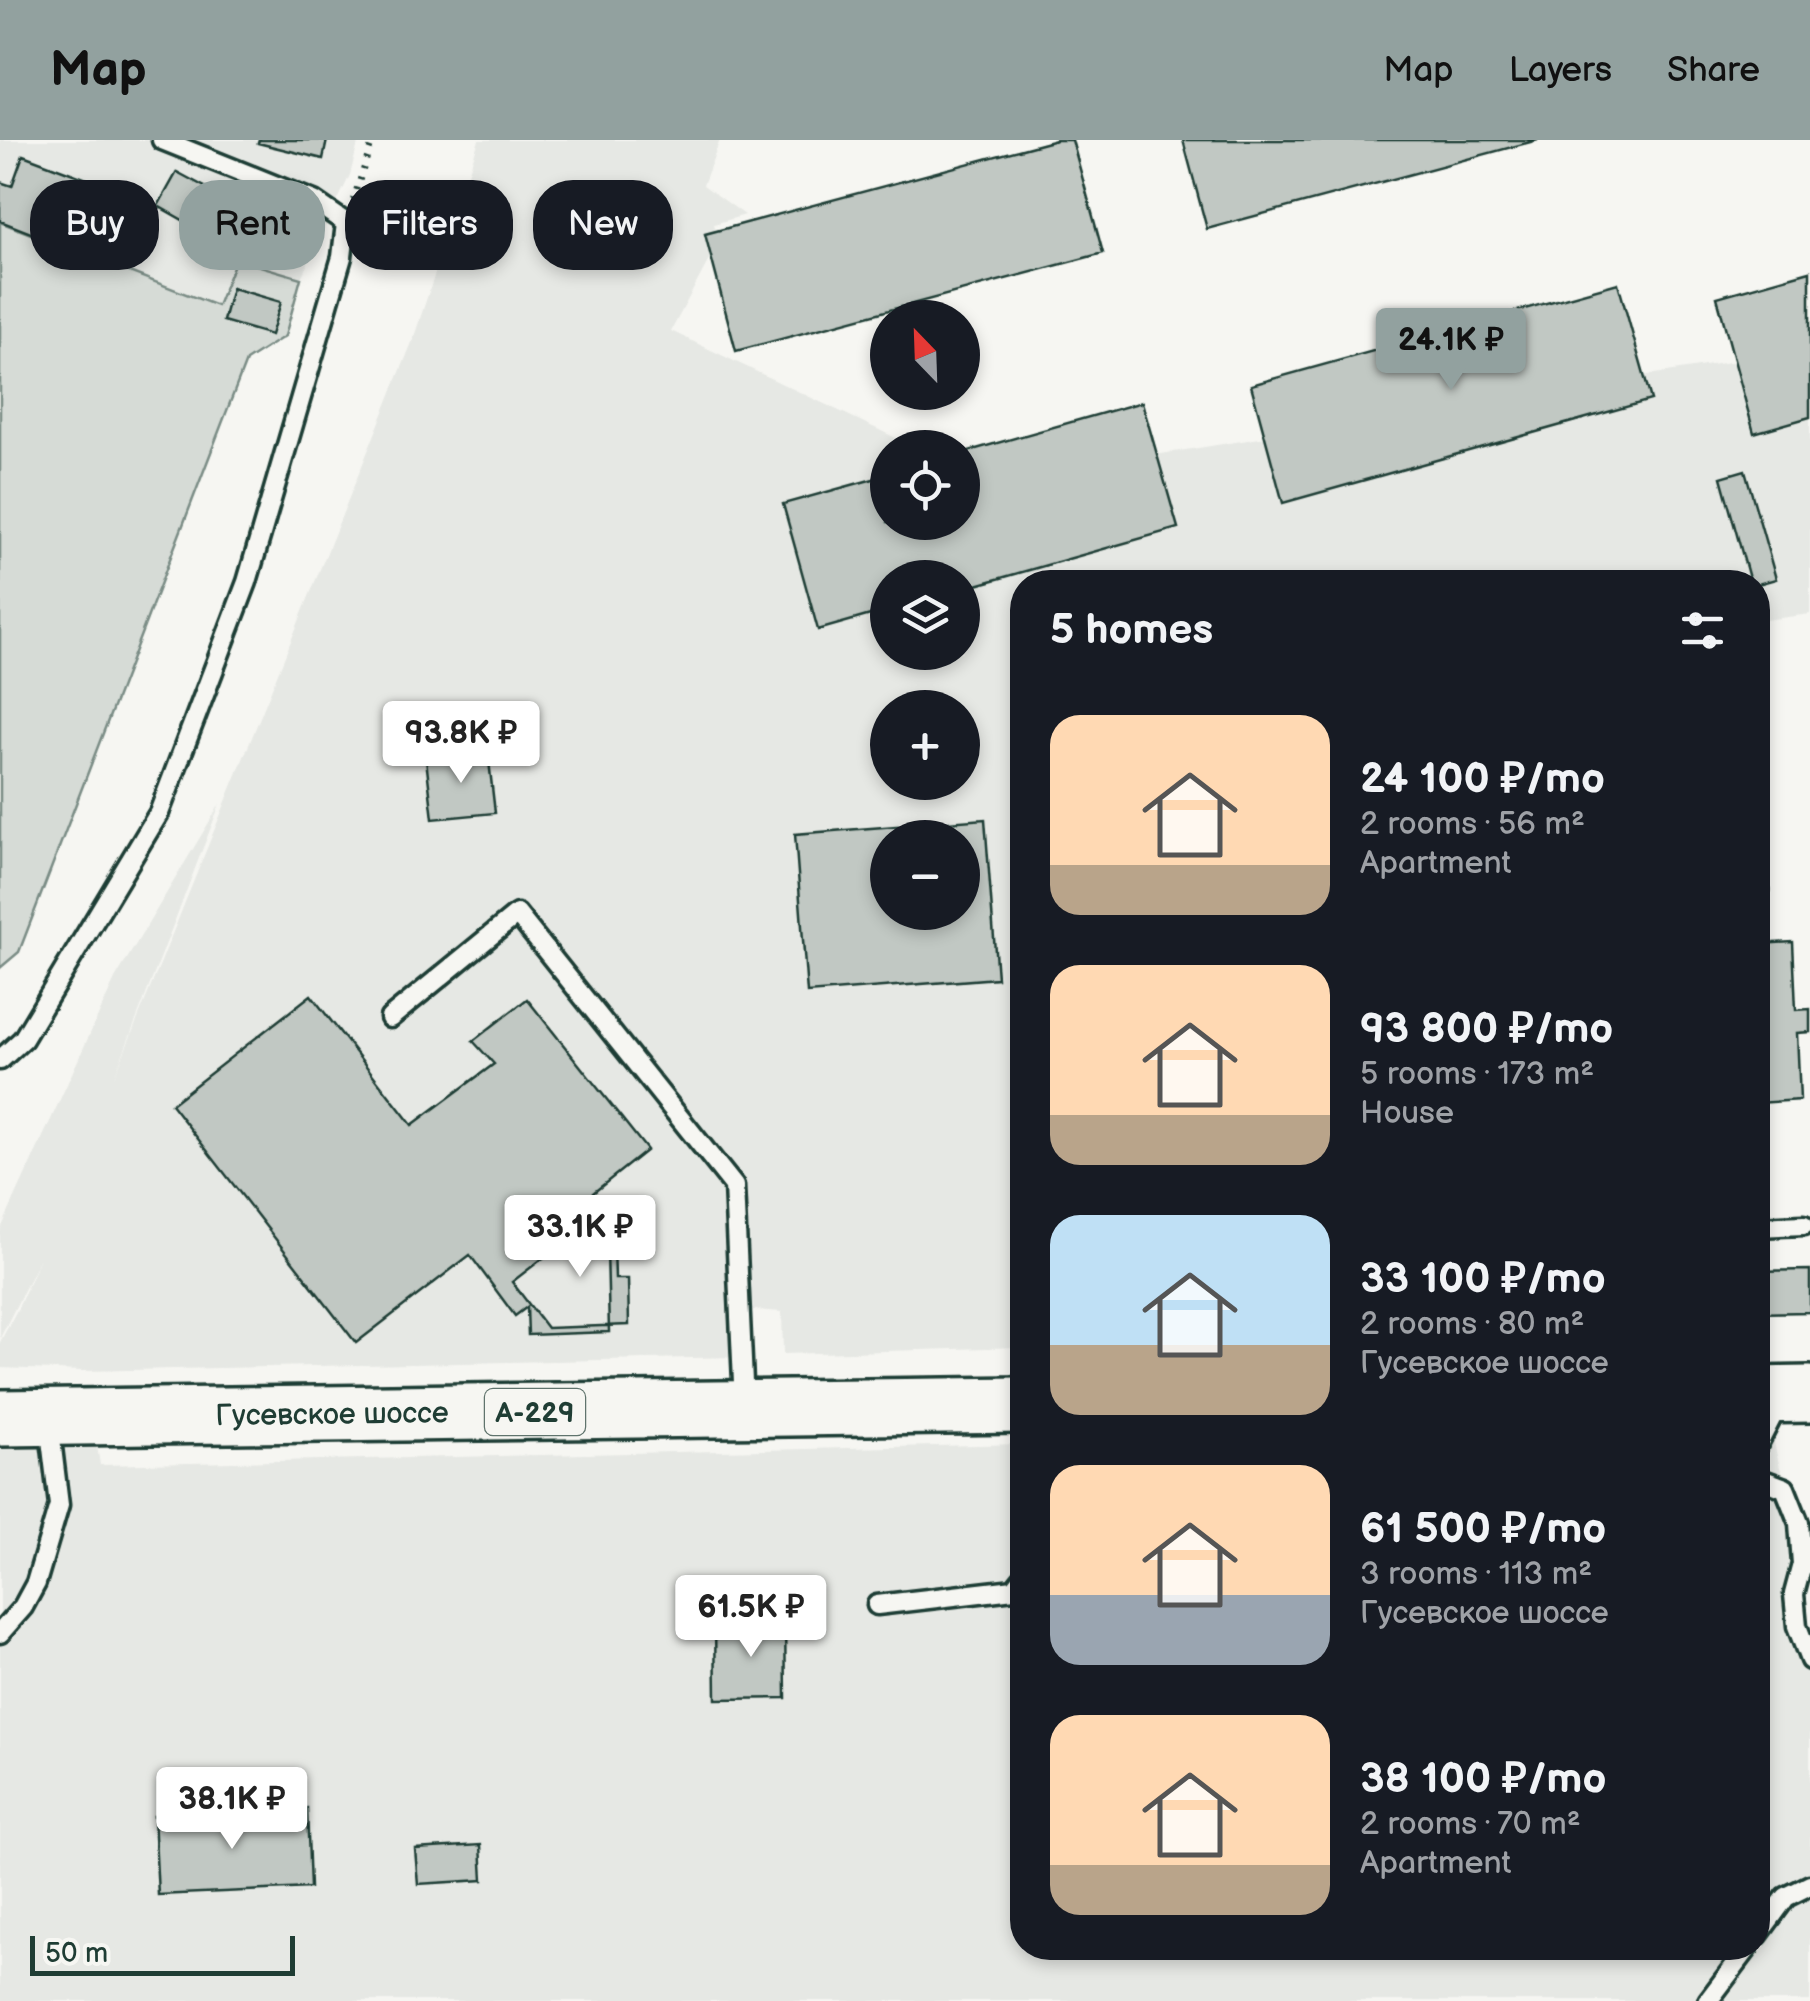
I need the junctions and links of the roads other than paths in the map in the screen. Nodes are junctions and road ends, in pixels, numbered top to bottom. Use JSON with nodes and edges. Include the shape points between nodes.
{"nodes":[{"id":1,"x":162,"y":140,"type":"edge"},
{"id":2,"x":182,"y":144,"type":"edge"},
{"id":3,"x":390,"y":1018,"type":"dead end"},
{"id":4,"x":0,"y":1060,"type":"edge"},
{"id":5,"x":1804,"y":1226,"type":"dead end"},
{"id":6,"x":1770,"y":1227,"type":"edge"},
{"id":7,"x":1784,"y":1394,"type":"edge"},
{"id":8,"x":1010,"y":1405,"type":"edge"},
{"id":9,"x":745,"y":1410,"type":"junction"},
{"id":10,"x":24,"y":1418,"type":"edge"},
{"id":11,"x":1770,"y":1421,"type":"edge"},
{"id":12,"x":1770,"y":1483,"type":"edge"},
{"id":13,"x":1010,"y":1590,"type":"edge"},
{"id":14,"x":877,"y":1605,"type":"dead end"},
{"id":15,"x":0,"y":1633,"type":"edge"},
{"id":16,"x":1810,"y":1660,"type":"edge"},
{"id":17,"x":1810,"y":1885,"type":"edge"},
{"id":18,"x":1770,"y":1919,"type":"edge"},
{"id":19,"x":1739,"y":1960,"type":"edge"},
{"id":20,"x":1708,"y":2001,"type":"edge"}],
"edges":[{"from":1,"to":2,"type":"lane"},
{"from":2,"to":4,"type":"lane","via":[[314,200],[346,223],[342,257],[248,582],[158,814],[23,1040]]},
{"from":3,"to":9,"type":"lane","via":[[517,914],[734,1186]]},
{"from":5,"to":6,"type":"lane"},
{"from":7,"to":11,"type":"lane"},
{"from":8,"to":9,"type":"highway","name":"Гусевское шоссе","number":"А-229"},
{"from":9,"to":10,"type":"highway","name":"Гусевское шоссе","number":"А-229"},
{"from":10,"to":15,"type":"lane","via":[[59,1505],[36,1583]]},
{"from":12,"to":16,"type":"lane","via":[[1784,1488],[1799,1523],[1802,1564],[1794,1594]]},
{"from":13,"to":14,"type":"lane"},
{"from":17,"to":18,"type":"lane","via":[[1786,1897]]},
{"from":19,"to":20,"type":"lane"}]}
